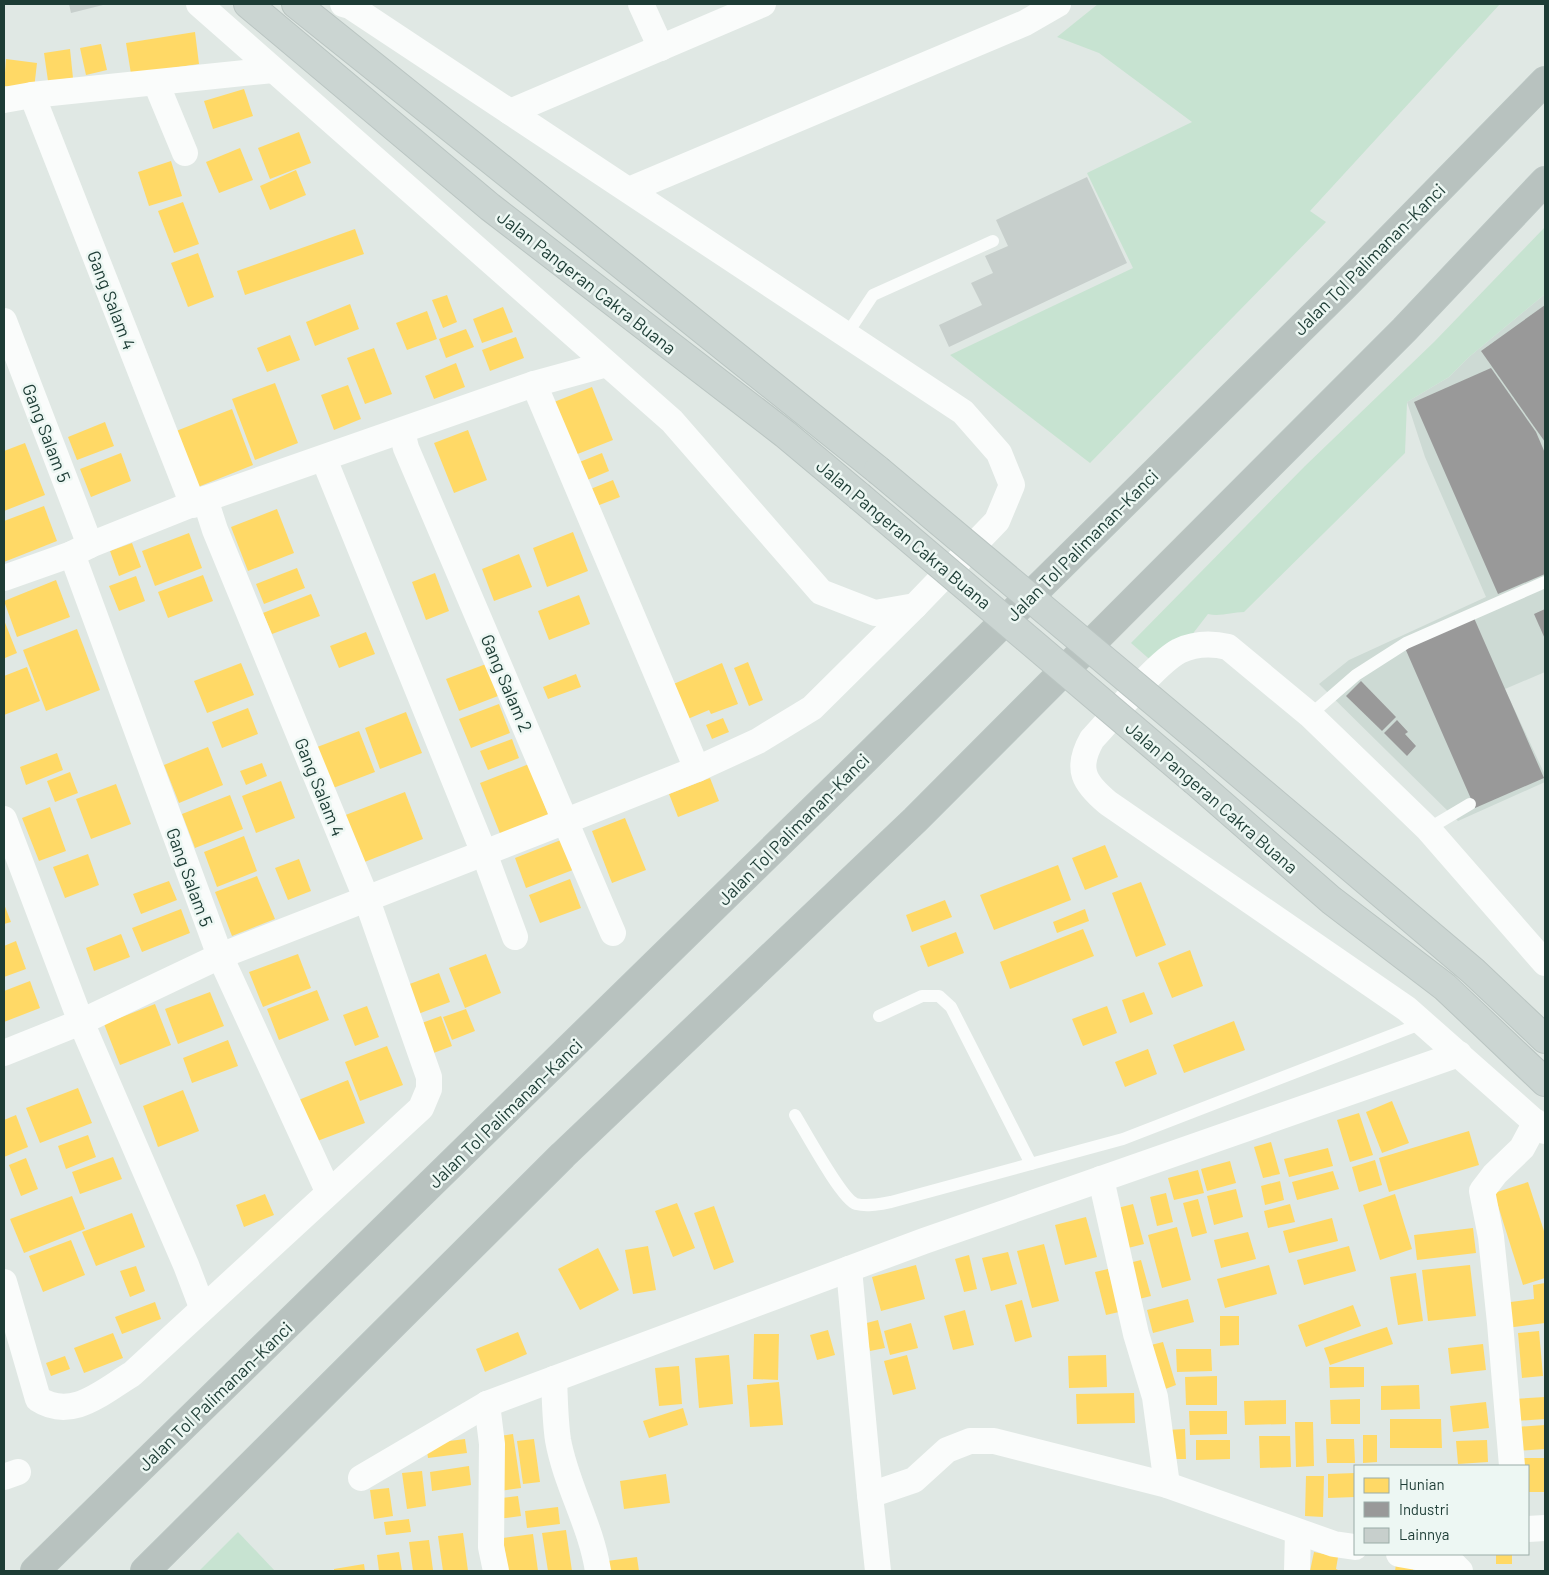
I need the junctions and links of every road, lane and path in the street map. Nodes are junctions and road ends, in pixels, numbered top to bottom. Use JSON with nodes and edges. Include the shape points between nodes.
{"nodes":[{"id":1,"x":199,"y":4,"type":"edge"},
{"id":2,"x":248,"y":4,"type":"edge"},
{"id":3,"x":296,"y":4,"type":"edge"},
{"id":4,"x":343,"y":4,"type":"edge"},
{"id":5,"x":641,"y":4,"type":"edge"},
{"id":6,"x":1058,"y":4,"type":"edge"},
{"id":7,"x":750,"y":6,"type":"edge"},
{"id":8,"x":661,"y":48,"type":"junction"},
{"id":9,"x":273,"y":70,"type":"junction"},
{"id":10,"x":1545,"y":81,"type":"edge"},
{"id":11,"x":156,"y":83,"type":"junction"},
{"id":12,"x":32,"y":95,"type":"junction"},
{"id":13,"x":4,"y":100,"type":"edge"},
{"id":14,"x":510,"y":112,"type":"junction"},
{"id":15,"x":185,"y":153,"type":"dead end"},
{"id":16,"x":1545,"y":181,"type":"edge"},
{"id":17,"x":629,"y":190,"type":"junction"},
{"id":18,"x":993,"y":241,"type":"dead end"},
{"id":19,"x":4,"y":321,"type":"edge"},
{"id":20,"x":847,"y":334,"type":"junction"},
{"id":21,"x":607,"y":364,"type":"junction"},
{"id":22,"x":534,"y":384,"type":"junction"},
{"id":23,"x":402,"y":432,"type":"junction"},
{"id":24,"x":324,"y":459,"type":"junction"},
{"id":25,"x":199,"y":502,"type":"junction"},
{"id":26,"x":81,"y":549,"type":"junction"},
{"id":27,"x":4,"y":578,"type":"edge"},
{"id":28,"x":1545,"y":582,"type":"edge"},
{"id":29,"x":915,"y":606,"type":"junction"},
{"id":30,"x":1317,"y":709,"type":"junction"},
{"id":31,"x":697,"y":769,"type":"junction"},
{"id":32,"x":1468,"y":806,"type":"dead end"},
{"id":33,"x":4,"y":819,"type":"edge"},
{"id":34,"x":566,"y":821,"type":"junction"},
{"id":35,"x":1437,"y":824,"type":"junction"},
{"id":36,"x":484,"y":853,"type":"junction"},
{"id":37,"x":366,"y":900,"type":"junction"},
{"id":38,"x":613,"y":932,"type":"dead end"},
{"id":39,"x":515,"y":937,"type":"dead end"},
{"id":40,"x":220,"y":956,"type":"junction"},
{"id":41,"x":1545,"y":963,"type":"edge"},
{"id":42,"x":879,"y":1016,"type":"dead end"},
{"id":43,"x":81,"y":1022,"type":"junction"},
{"id":44,"x":1423,"y":1023,"type":"junction"},
{"id":45,"x":1545,"y":1039,"type":"edge"},
{"id":46,"x":4,"y":1053,"type":"edge"},
{"id":47,"x":1459,"y":1054,"type":"junction"},
{"id":48,"x":1545,"y":1082,"type":"edge"},
{"id":49,"x":795,"y":1115,"type":"dead end"},
{"id":50,"x":1541,"y":1127,"type":"edge"},
{"id":51,"x":1030,"y":1164,"type":"junction"},
{"id":52,"x":1101,"y":1179,"type":"junction"},
{"id":53,"x":328,"y":1192,"type":"junction"},
{"id":54,"x":849,"y":1269,"type":"junction"},
{"id":55,"x":4,"y":1282,"type":"edge"},
{"id":56,"x":202,"y":1307,"type":"junction"},
{"id":57,"x":554,"y":1379,"type":"junction"},
{"id":58,"x":487,"y":1404,"type":"junction"},
{"id":59,"x":1512,"y":1465,"type":"edge"},
{"id":60,"x":361,"y":1478,"type":"dead end"},
{"id":61,"x":1167,"y":1484,"type":"junction"},
{"id":62,"x":870,"y":1496,"type":"junction"},
{"id":63,"x":1545,"y":1528,"type":"edge"},
{"id":64,"x":1529,"y":1529,"type":"edge"},
{"id":65,"x":1298,"y":1532,"type":"junction"},
{"id":66,"x":1354,"y":1547,"type":"edge"},
{"id":67,"x":1405,"y":1555,"type":"edge"},
{"id":68,"x":35,"y":1571,"type":"edge"},
{"id":69,"x":145,"y":1571,"type":"edge"},
{"id":70,"x":496,"y":1571,"type":"edge"},
{"id":71,"x":598,"y":1571,"type":"edge"},
{"id":72,"x":878,"y":1571,"type":"edge"},
{"id":73,"x":1297,"y":1571,"type":"edge"},
{"id":74,"x":1460,"y":1571,"type":"edge"}],
"edges":[{"from":1,"to":9,"type":"street"},
{"from":2,"to":48,"type":"main road","name":"Jalan Pangeran Cakra Buana","bridge":true,"via":[[490,207],[785,434],[1331,900],[1445,988]]},
{"from":3,"to":45,"type":"main road","name":"Jalan Pangeran Cakra Buana","bridge":true,"via":[[878,470],[1472,971]]},
{"from":4,"to":14,"type":"street"},
{"from":5,"to":8,"type":"street"},
{"from":6,"to":17,"type":"street","via":[[1025,23]]},
{"from":7,"to":8,"type":"street"},
{"from":8,"to":14,"type":"street"},
{"from":9,"to":11,"type":"street"},
{"from":9,"to":21,"type":"street"},
{"from":10,"to":68,"type":"highway","name":"Jalan Tol Palimanan–Kanci","via":[[1337,292],[869,755]]},
{"from":11,"to":12,"type":"street"},
{"from":11,"to":15,"type":"street"},
{"from":12,"to":13,"type":"street"},
{"from":12,"to":25,"type":"street","name":"Gang Salam 4"},
{"from":14,"to":17,"type":"street"},
{"from":16,"to":69,"type":"highway","via":[[1404,330],[929,806],[563,1155]]},
{"from":17,"to":20,"type":"street"},
{"from":18,"to":20,"type":"lane","via":[[873,295]]},
{"from":19,"to":26,"type":"street","name":"Gang Salam 5"},
{"from":20,"to":29,"type":"street","via":[[963,412],[1000,452],[1012,485],[998,521]]},
{"from":21,"to":22,"type":"street"},
{"from":21,"to":29,"type":"street","via":[[672,421],[821,592],[875,613]]},
{"from":22,"to":23,"type":"street"},
{"from":22,"to":31,"type":"street"},
{"from":23,"to":24,"type":"street"},
{"from":23,"to":34,"type":"street","name":"Gang Salam 2","via":[[406,448]]},
{"from":24,"to":25,"type":"street"},
{"from":24,"to":36,"type":"street"},
{"from":25,"to":26,"type":"street"},
{"from":25,"to":37,"type":"street","name":"Gang Salam 4","via":[[215,530]]},
{"from":26,"to":27,"type":"street"},
{"from":26,"to":40,"type":"street","name":"Gang Salam 5"},
{"from":28,"to":30,"type":"lane","via":[[1406,642],[1356,675]]},
{"from":29,"to":31,"type":"street","via":[[812,708],[758,741]]},
{"from":30,"to":35,"type":"street"},
{"from":30,"to":44,"type":"street","via":[[1228,647],[1214,644],[1179,651],[1164,662],[1092,739],[1083,759],[1084,777],[1108,804]]},
{"from":31,"to":34,"type":"street"},
{"from":32,"to":35,"type":"lane"},
{"from":33,"to":43,"type":"street"},
{"from":34,"to":36,"type":"street"},
{"from":34,"to":38,"type":"street","name":"Gang Salam 2"},
{"from":35,"to":41,"type":"street"},
{"from":36,"to":37,"type":"street"},
{"from":36,"to":39,"type":"street"},
{"from":37,"to":40,"type":"street"},
{"from":37,"to":53,"type":"street","name":"Gang Salam 4","via":[[429,1078],[429,1089],[420,1108]]},
{"from":40,"to":43,"type":"street"},
{"from":40,"to":53,"type":"street","name":"Gang Salam 5"},
{"from":42,"to":51,"type":"lane","via":[[922,996],[939,996],[951,1007]]},
{"from":43,"to":46,"type":"street"},
{"from":43,"to":56,"type":"street"},
{"from":44,"to":47,"type":"street"},
{"from":44,"to":51,"type":"lane","via":[[1123,1139]]},
{"from":47,"to":50,"type":"street"},
{"from":47,"to":52,"type":"street"},
{"from":49,"to":51,"type":"lane","via":[[843,1193],[854,1204],[891,1202]]},
{"from":50,"to":59,"type":"street","via":[[1494,1174],[1482,1191],[1500,1323]]},
{"from":52,"to":54,"type":"street"},
{"from":52,"to":61,"type":"street","via":[[1134,1324],[1155,1397]]},
{"from":53,"to":56,"type":"street"},
{"from":54,"to":57,"type":"street"},
{"from":54,"to":62,"type":"street"},
{"from":55,"to":56,"type":"street","via":[[38,1399],[62,1409],[80,1404],[132,1374]]},
{"from":57,"to":58,"type":"street"},
{"from":57,"to":71,"type":"street","via":[[558,1439],[594,1546]]},
{"from":58,"to":60,"type":"street"},
{"from":58,"to":70,"type":"street","via":[[492,1444],[491,1546]]},
{"from":61,"to":62,"type":"street","via":[[994,1441],[970,1441],[947,1450],[914,1480]]},
{"from":61,"to":65,"type":"street"},
{"from":62,"to":72,"type":"street"},
{"from":63,"to":64,"type":"street"},
{"from":65,"to":66,"type":"street"},
{"from":65,"to":73,"type":"street"},
{"from":67,"to":74,"type":"street","via":[[1452,1563]]}]}
